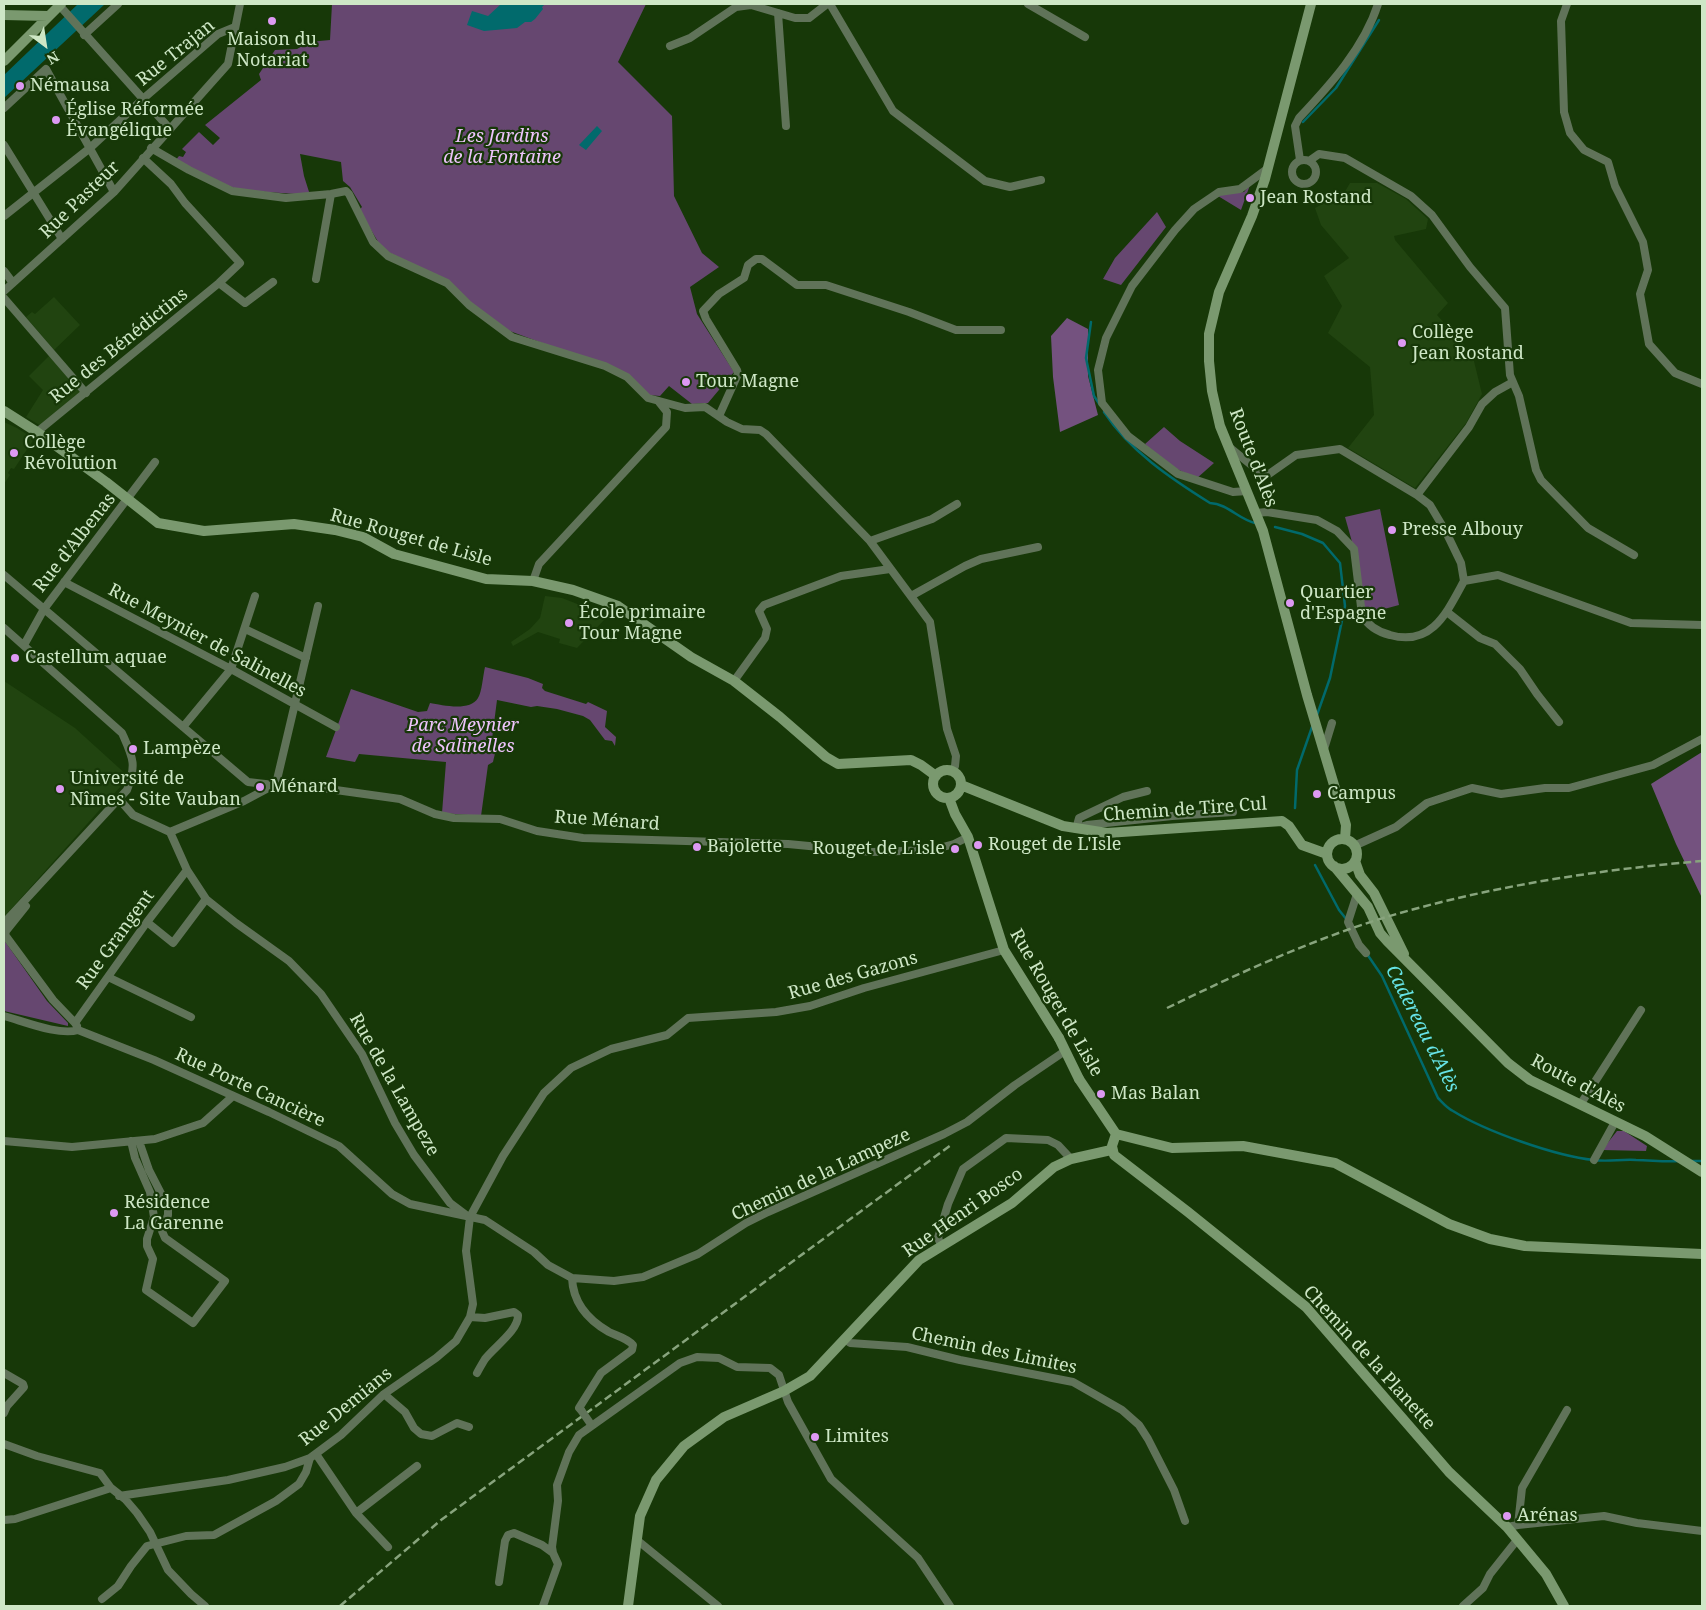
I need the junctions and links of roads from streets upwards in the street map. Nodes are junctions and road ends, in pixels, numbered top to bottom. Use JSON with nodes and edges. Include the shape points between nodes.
{"nodes":[{"id":1,"x":118,"y":4,"type":"edge"},
{"id":2,"x":240,"y":4,"type":"edge"},
{"id":3,"x":828,"y":4,"type":"edge"},
{"id":4,"x":1028,"y":4,"type":"edge"},
{"id":5,"x":1311,"y":4,"type":"edge"},
{"id":6,"x":1378,"y":4,"type":"edge"},
{"id":7,"x":1567,"y":4,"type":"edge"},
{"id":8,"x":736,"y":5,"type":"edge"},
{"id":9,"x":60,"y":6,"type":"edge"},
{"id":10,"x":778,"y":13,"type":"junction"},
{"id":11,"x":4,"y":15,"type":"edge"},
{"id":12,"x":48,"y":16,"type":"junction"},
{"id":13,"x":235,"y":27,"type":"junction"},
{"id":14,"x":82,"y":33,"type":"junction"},
{"id":15,"x":1085,"y":37,"type":"dead end"},
{"id":16,"x":670,"y":46,"type":"dead end"},
{"id":17,"x":4,"y":62,"type":"edge"},
{"id":18,"x":144,"y":98,"type":"junction"},
{"id":19,"x":4,"y":108,"type":"edge"},
{"id":20,"x":786,"y":126,"type":"dead end"},
{"id":21,"x":170,"y":128,"type":"junction"},
{"id":22,"x":4,"y":145,"type":"edge"},
{"id":23,"x":90,"y":148,"type":"junction"},
{"id":24,"x":151,"y":148,"type":"junction"},
{"id":25,"x":143,"y":158,"type":"junction"},
{"id":26,"x":1300,"y":160,"type":"junction"},
{"id":27,"x":1309,"y":161,"type":"junction"},
{"id":28,"x":1267,"y":169,"type":"junction"},
{"id":29,"x":1041,"y":180,"type":"dead end"},
{"id":30,"x":114,"y":192,"type":"junction"},
{"id":31,"x":33,"y":193,"type":"junction"},
{"id":32,"x":330,"y":194,"type":"junction"},
{"id":33,"x":4,"y":216,"type":"edge"},
{"id":34,"x":62,"y":239,"type":"junction"},
{"id":35,"x":4,"y":271,"type":"edge"},
{"id":36,"x":316,"y":279,"type":"dead end"},
{"id":37,"x":273,"y":282,"type":"dead end"},
{"id":38,"x":13,"y":283,"type":"junction"},
{"id":39,"x":219,"y":283,"type":"junction"},
{"id":40,"x":4,"y":291,"type":"edge"},
{"id":41,"x":4,"y":298,"type":"edge"},
{"id":42,"x":1000,"y":330,"type":"dead end"},
{"id":43,"x":1513,"y":382,"type":"junction"},
{"id":44,"x":1702,"y":384,"type":"edge"},
{"id":45,"x":86,"y":393,"type":"junction"},
{"id":46,"x":660,"y":402,"type":"junction"},
{"id":47,"x":4,"y":411,"type":"edge"},
{"id":48,"x":719,"y":416,"type":"junction"},
{"id":49,"x":37,"y":432,"type":"junction"},
{"id":50,"x":1228,"y":446,"type":"junction"},
{"id":51,"x":155,"y":462,"type":"dead end"},
{"id":52,"x":1246,"y":491,"type":"junction"},
{"id":53,"x":1418,"y":495,"type":"junction"},
{"id":54,"x":128,"y":500,"type":"junction"},
{"id":55,"x":957,"y":504,"type":"dead end"},
{"id":56,"x":1256,"y":514,"type":"junction"},
{"id":57,"x":870,"y":541,"type":"junction"},
{"id":58,"x":1038,"y":547,"type":"dead end"},
{"id":59,"x":1634,"y":555,"type":"dead end"},
{"id":60,"x":890,"y":569,"type":"junction"},
{"id":61,"x":4,"y":575,"type":"edge"},
{"id":62,"x":533,"y":581,"type":"junction"},
{"id":63,"x":1464,"y":581,"type":"junction"},
{"id":64,"x":64,"y":582,"type":"junction"},
{"id":65,"x":255,"y":596,"type":"dead end"},
{"id":66,"x":911,"y":596,"type":"junction"},
{"id":67,"x":318,"y":606,"type":"dead end"},
{"id":68,"x":44,"y":609,"type":"junction"},
{"id":69,"x":1447,"y":612,"type":"junction"},
{"id":70,"x":1702,"y":626,"type":"edge"},
{"id":71,"x":4,"y":628,"type":"edge"},
{"id":72,"x":245,"y":629,"type":"junction"},
{"id":73,"x":24,"y":645,"type":"junction"},
{"id":74,"x":306,"y":658,"type":"junction"},
{"id":75,"x":231,"y":669,"type":"junction"},
{"id":76,"x":734,"y":681,"type":"junction"},
{"id":77,"x":295,"y":704,"type":"junction"},
{"id":78,"x":1559,"y":722,"type":"dead end"},
{"id":79,"x":1332,"y":724,"type":"dead end"},
{"id":80,"x":183,"y":727,"type":"junction"},
{"id":81,"x":336,"y":727,"type":"dead end"},
{"id":82,"x":1702,"y":739,"type":"edge"},
{"id":83,"x":1323,"y":746,"type":"junction"},
{"id":84,"x":953,"y":771,"type":"junction"},
{"id":85,"x":936,"y":776,"type":"junction"},
{"id":86,"x":248,"y":782,"type":"junction"},
{"id":87,"x":275,"y":785,"type":"junction"},
{"id":88,"x":961,"y":785,"type":"junction"},
{"id":89,"x":1147,"y":791,"type":"dead end"},
{"id":90,"x":255,"y":795,"type":"junction"},
{"id":91,"x":949,"y":798,"type":"junction"},
{"id":92,"x":119,"y":799,"type":"junction"},
{"id":93,"x":1233,"y":812,"type":"dead end"},
{"id":94,"x":1076,"y":829,"type":"junction"},
{"id":95,"x":170,"y":832,"type":"junction"},
{"id":96,"x":968,"y":837,"type":"junction"},
{"id":97,"x":1350,"y":842,"type":"junction"},
{"id":98,"x":1327,"y":854,"type":"junction"},
{"id":99,"x":64,"y":858,"type":"junction"},
{"id":100,"x":1354,"y":861,"type":"junction"},
{"id":101,"x":1334,"y":866,"type":"junction"},
{"id":102,"x":187,"y":870,"type":"junction"},
{"id":103,"x":1357,"y":894,"type":"junction"},
{"id":104,"x":206,"y":899,"type":"junction"},
{"id":105,"x":147,"y":922,"type":"junction"},
{"id":106,"x":4,"y":923,"type":"edge"},
{"id":107,"x":1004,"y":950,"type":"junction"},
{"id":108,"x":1366,"y":953,"type":"dead end"},
{"id":109,"x":1409,"y":964,"type":"junction"},
{"id":110,"x":108,"y":977,"type":"junction"},
{"id":111,"x":1641,"y":1010,"type":"dead end"},
{"id":112,"x":4,"y":1016,"type":"edge"},
{"id":113,"x":191,"y":1017,"type":"dead end"},
{"id":114,"x":77,"y":1026,"type":"junction"},
{"id":115,"x":1065,"y":1051,"type":"junction"},
{"id":116,"x":233,"y":1096,"type":"junction"},
{"id":117,"x":1580,"y":1104,"type":"junction"},
{"id":118,"x":1615,"y":1122,"type":"junction"},
{"id":119,"x":1116,"y":1134,"type":"junction"},
{"id":120,"x":135,"y":1141,"type":"junction"},
{"id":121,"x":4,"y":1142,"type":"edge"},
{"id":122,"x":1111,"y":1150,"type":"junction"},
{"id":123,"x":1071,"y":1159,"type":"junction"},
{"id":124,"x":1594,"y":1160,"type":"dead end"},
{"id":125,"x":1701,"y":1171,"type":"edge"},
{"id":126,"x":470,"y":1217,"type":"junction"},
{"id":127,"x":941,"y":1246,"type":"junction"},
{"id":128,"x":1702,"y":1254,"type":"edge"},
{"id":129,"x":572,"y":1278,"type":"junction"},
{"id":130,"x":470,"y":1317,"type":"junction"},
{"id":131,"x":845,"y":1340,"type":"junction"},
{"id":132,"x":4,"y":1373,"type":"edge"},
{"id":133,"x":477,"y":1373,"type":"dead end"},
{"id":134,"x":784,"y":1391,"type":"junction"},
{"id":135,"x":384,"y":1394,"type":"junction"},
{"id":136,"x":5,"y":1408,"type":"edge"},
{"id":137,"x":1567,"y":1410,"type":"dead end"},
{"id":138,"x":591,"y":1424,"type":"junction"},
{"id":139,"x":469,"y":1427,"type":"dead end"},
{"id":140,"x":4,"y":1444,"type":"edge"},
{"id":141,"x":313,"y":1456,"type":"junction"},
{"id":142,"x":417,"y":1466,"type":"dead end"},
{"id":143,"x":111,"y":1488,"type":"junction"},
{"id":144,"x":120,"y":1496,"type":"junction"},
{"id":145,"x":356,"y":1512,"type":"junction"},
{"id":146,"x":4,"y":1520,"type":"edge"},
{"id":147,"x":1185,"y":1521,"type":"dead end"},
{"id":148,"x":1518,"y":1524,"type":"junction"},
{"id":149,"x":1508,"y":1527,"type":"junction"},
{"id":150,"x":1702,"y":1531,"type":"edge"},
{"id":151,"x":637,"y":1540,"type":"junction"},
{"id":152,"x":1518,"y":1540,"type":"junction"},
{"id":153,"x":155,"y":1543,"type":"junction"},
{"id":154,"x":388,"y":1547,"type":"dead end"},
{"id":155,"x":553,"y":1553,"type":"junction"},
{"id":156,"x":499,"y":1582,"type":"dead end"},
{"id":157,"x":102,"y":1599,"type":"dead end"},
{"id":158,"x":205,"y":1606,"type":"edge"},
{"id":159,"x":544,"y":1606,"type":"edge"},
{"id":160,"x":628,"y":1606,"type":"edge"},
{"id":161,"x":718,"y":1606,"type":"edge"},
{"id":162,"x":950,"y":1606,"type":"edge"},
{"id":163,"x":1463,"y":1606,"type":"edge"},
{"id":164,"x":1564,"y":1606,"type":"edge"}],
"edges":[{"from":1,"to":14,"type":"street"},
{"from":2,"to":13,"type":"street","name":"Rue Trajan"},
{"from":3,"to":10,"type":"street","via":[[810,18]]},
{"from":3,"to":29,"type":"street","via":[[893,111],[985,181],[1010,186]]},
{"from":4,"to":15,"type":"street"},
{"from":5,"to":28,"type":"street","name":"Route d'Alès"},
{"from":6,"to":26,"type":"street","via":[[1363,38],[1299,118],[1295,126]]},
{"from":7,"to":44,"type":"street","via":[[1561,21],[1564,112],[1570,132],[1584,150],[1608,162],[1643,242],[1648,270],[1640,294],[1649,344],[1675,373]]},
{"from":8,"to":10,"type":"street","via":[[750,4]]},
{"from":8,"to":16,"type":"street","via":[[690,38]]},
{"from":9,"to":12,"type":"street"},
{"from":9,"to":14,"type":"street"},
{"from":10,"to":20,"type":"street"},
{"from":11,"to":12,"type":"street"},
{"from":12,"to":17,"type":"street"},
{"from":13,"to":18,"type":"street","name":"Rue Trajan","via":[[218,34]]},
{"from":13,"to":21,"type":"street","name":"Rue Pasteur","via":[[228,64]]},
{"from":14,"to":18,"type":"street"},
{"from":18,"to":21,"type":"street"},
{"from":18,"to":23,"type":"street","name":"Rue Trajan"},
{"from":19,"to":23,"type":"street","via":[[46,69]]},
{"from":21,"to":24,"type":"street","name":"Rue Pasteur"},
{"from":22,"to":31,"type":"street"},
{"from":23,"to":30,"type":"street"},
{"from":23,"to":31,"type":"street","name":"Rue Trajan"},
{"from":24,"to":25,"type":"street","name":"Rue Pasteur"},
{"from":24,"to":32,"type":"street","via":[[232,191],[286,198]]},
{"from":25,"to":30,"type":"street","name":"Rue Pasteur"},
{"from":25,"to":39,"type":"street","name":"Rue des Bénédictins","via":[[171,184],[240,263]]},
{"from":26,"to":27,"type":"street"},
{"from":26,"to":27,"type":"street","via":[[1294,165],[1292,176],[1303,184],[1310,183],[1316,174],[1315,166]]},
{"from":27,"to":43,"type":"street","via":[[1319,154],[1345,158],[1411,196],[1432,215],[1505,308]]},
{"from":28,"to":50,"type":"street","name":"Route d'Alès","via":[[1252,216],[1219,292],[1209,334],[1212,391]]},
{"from":28,"to":52,"type":"street","via":[[1240,189],[1219,192],[1194,209],[1174,230],[1132,286],[1106,338],[1098,370],[1102,403],[1128,436],[1178,474],[1233,492]]},
{"from":30,"to":34,"type":"street","name":"Rue Pasteur"},
{"from":31,"to":33,"type":"street","name":"Rue Trajan"},
{"from":31,"to":34,"type":"street"},
{"from":32,"to":36,"type":"street"},
{"from":32,"to":46,"type":"street","via":[[346,191],[349,194],[373,242],[388,256],[447,283],[469,305],[512,337],[605,366],[627,377],[648,398]]},
{"from":34,"to":38,"type":"street","name":"Rue Pasteur"},
{"from":35,"to":38,"type":"street"},
{"from":37,"to":39,"type":"street","via":[[245,303]]},
{"from":38,"to":40,"type":"street","name":"Rue Pasteur"},
{"from":39,"to":45,"type":"street","name":"Rue des Bénédictins"},
{"from":41,"to":45,"type":"street"},
{"from":42,"to":48,"type":"street","via":[[956,330],[826,285],[797,285],[762,259],[756,259],[748,265],[744,278],[719,294],[703,311],[738,374]]},
{"from":43,"to":53,"type":"street","via":[[1494,392],[1482,404],[1469,427]]},
{"from":43,"to":59,"type":"street","via":[[1541,480],[1588,528]]},
{"from":45,"to":49,"type":"street","name":"Rue des Bénédictins"},
{"from":46,"to":48,"type":"street","via":[[685,408],[705,407]]},
{"from":46,"to":62,"type":"street","via":[[667,412],[666,427],[539,564]]},
{"from":47,"to":49,"type":"street","name":"Rue Rouget de Lisle"},
{"from":48,"to":57,"type":"street","via":[[742,428],[766,434]]},
{"from":49,"to":54,"type":"street","name":"Rue Rouget de Lisle"},
{"from":50,"to":52,"type":"street","name":"Route d'Alès"},
{"from":50,"to":53,"type":"street","via":[[1262,474],[1269,474],[1296,455],[1340,449]]},
{"from":51,"to":54,"type":"street","name":"Rue d'Albenas"},
{"from":52,"to":56,"type":"street","name":"Route d'Alès"},
{"from":53,"to":63,"type":"street","via":[[1430,505],[1446,532],[1461,563]]},
{"from":54,"to":62,"type":"street","name":"Rue Rouget de Lisle","via":[[158,523],[204,531],[294,524],[335,530],[363,537],[394,554],[486,579]]},
{"from":54,"to":64,"type":"street","name":"Rue d'Albenas"},
{"from":55,"to":57,"type":"street","via":[[932,519]]},
{"from":56,"to":69,"type":"street","via":[[1267,512],[1317,520],[1337,531],[1354,549],[1362,615],[1373,628],[1402,639],[1416,637],[1438,624]]},
{"from":56,"to":83,"type":"street","name":"Route d'Alès"},
{"from":57,"to":60,"type":"street"},
{"from":58,"to":66,"type":"street","via":[[981,559]]},
{"from":60,"to":66,"type":"street"},
{"from":60,"to":76,"type":"street","via":[[841,576],[764,605],[759,611],[767,629],[765,638]]},
{"from":61,"to":68,"type":"street"},
{"from":62,"to":76,"type":"street","name":"Rue Rouget de Lisle","via":[[573,590],[618,606],[691,657]]},
{"from":63,"to":69,"type":"street"},
{"from":63,"to":70,"type":"street","via":[[1498,575],[1631,623]]},
{"from":64,"to":68,"type":"street","name":"Rue d'Albenas"},
{"from":64,"to":75,"type":"street","name":"Rue Meynier de Salinelles"},
{"from":65,"to":72,"type":"street"},
{"from":66,"to":84,"type":"street","via":[[930,622],[947,729],[956,756]]},
{"from":67,"to":74,"type":"street"},
{"from":68,"to":73,"type":"street","name":"Rue d'Albenas"},
{"from":68,"to":80,"type":"street"},
{"from":69,"to":78,"type":"street","via":[[1480,638],[1495,644],[1520,668]]},
{"from":71,"to":73,"type":"street"},
{"from":72,"to":74,"type":"street"},
{"from":72,"to":75,"type":"street"},
{"from":73,"to":92,"type":"street","via":[[122,733],[135,769],[127,790]]},
{"from":74,"to":77,"type":"street"},
{"from":75,"to":77,"type":"street","name":"Rue Meynier de Salinelles"},
{"from":75,"to":80,"type":"street"},
{"from":76,"to":85,"type":"street","name":"Rue Rouget de Lisle","via":[[838,764],[911,760]]},
{"from":77,"to":81,"type":"street","name":"Rue Meynier de Salinelles"},
{"from":77,"to":87,"type":"street"},
{"from":79,"to":83,"type":"street"},
{"from":80,"to":86,"type":"street"},
{"from":82,"to":97,"type":"street","via":[[1653,765],[1569,788],[1501,794],[1472,788],[1428,802],[1396,826]]},
{"from":83,"to":97,"type":"street","name":"Route d'Alès"},
{"from":84,"to":85,"type":"street","via":[[945,770]]},
{"from":84,"to":88,"type":"street"},
{"from":85,"to":91,"type":"street","via":[[935,791]]},
{"from":86,"to":87,"type":"street","name":"Rue Ménard"},
{"from":86,"to":90,"type":"street"},
{"from":87,"to":90,"type":"street"},
{"from":87,"to":96,"type":"street","name":"Rue Ménard","via":[[293,784],[400,799],[435,814],[454,818],[500,819],[537,831],[583,838],[788,844],[872,852],[932,850]]},
{"from":88,"to":91,"type":"street"},
{"from":88,"to":94,"type":"street","name":"Chemin de Tire Cul"},
{"from":89,"to":94,"type":"street","via":[[1123,797],[1079,818]]},
{"from":90,"to":95,"type":"street"},
{"from":91,"to":96,"type":"street","name":"Rue Rouget de Lisle"},
{"from":92,"to":95,"type":"street","via":[[134,815]]},
{"from":92,"to":99,"type":"street"},
{"from":93,"to":94,"type":"street","via":[[1096,824]]},
{"from":94,"to":98,"type":"street","name":"Chemin de Tire Cul","via":[[1107,833],[1282,821],[1302,845]]},
{"from":95,"to":102,"type":"street","name":"Rue de la Lampeze"},
{"from":96,"to":107,"type":"street","name":"Rue Rouget de Lisle"},
{"from":97,"to":98,"type":"street","via":[[1341,839],[1333,842]]},
{"from":97,"to":100,"type":"street","via":[[1356,853]]},
{"from":98,"to":101,"type":"street"},
{"from":99,"to":106,"type":"street"},
{"from":99,"to":114,"type":"street","via":[[5,935],[53,1000]]},
{"from":100,"to":101,"type":"street","via":[[1348,867]]},
{"from":100,"to":109,"type":"street","name":"Route d'Alès","via":[[1374,893]]},
{"from":101,"to":103,"type":"street","name":"Route d'Alès"},
{"from":102,"to":104,"type":"street","name":"Rue de la Lampeze"},
{"from":102,"to":105,"type":"street","name":"Rue Grangent"},
{"from":103,"to":108,"type":"street","via":[[1348,922]]},
{"from":103,"to":109,"type":"street","name":"Route d'Alès","via":[[1371,912],[1380,933]]},
{"from":104,"to":105,"type":"street","via":[[173,943]]},
{"from":104,"to":126,"type":"street","name":"Rue de la Lampeze","via":[[289,961],[321,994],[362,1054],[414,1155],[450,1203]]},
{"from":105,"to":110,"type":"street","name":"Rue Grangent"},
{"from":107,"to":115,"type":"street","name":"Rue Rouget de Lisle","bridge":true},
{"from":107,"to":126,"type":"street","name":"Rue des Gazons","via":[[810,1006],[776,1012],[688,1018],[667,1035],[611,1049],[571,1068],[544,1093],[503,1156]]},
{"from":109,"to":117,"type":"street","name":"Route d'Alès","via":[[1508,1064],[1530,1080]]},
{"from":110,"to":113,"type":"street"},
{"from":110,"to":114,"type":"street","name":"Rue Grangent"},
{"from":111,"to":117,"type":"street"},
{"from":112,"to":114,"type":"street","name":"Rue Porte Cancière","via":[[60,1031],[71,1032]]},
{"from":114,"to":116,"type":"street","name":"Rue Porte Cancière"},
{"from":115,"to":119,"type":"street","name":"Rue Rouget de Lisle","bridge":true,"via":[[1079,1079]]},
{"from":115,"to":129,"type":"street","name":"Chemin de la Lampeze","via":[[967,1122],[746,1223],[698,1254],[642,1277],[614,1281]]},
{"from":116,"to":120,"type":"street","via":[[203,1123],[155,1139]]},
{"from":116,"to":126,"type":"street","name":"Rue Porte Cancière","via":[[339,1146],[401,1200]]},
{"from":117,"to":118,"type":"street","name":"Route d'Alès"},
{"from":118,"to":124,"type":"street"},
{"from":118,"to":125,"type":"street","name":"Route d'Alès","via":[[1645,1136]]},
{"from":119,"to":122,"type":"street"},
{"from":119,"to":128,"type":"street","via":[[1172,1148],[1243,1146],[1335,1163],[1449,1224],[1525,1246]]},
{"from":120,"to":120,"type":"street","via":[[135,1158],[150,1192],[154,1217],[147,1239],[153,1259],[146,1290],[193,1323],[225,1281],[164,1238],[162,1231],[168,1207]]},
{"from":120,"to":121,"type":"street","via":[[72,1147]]},
{"from":122,"to":123,"type":"street","name":"Rue Henri Bosco"},
{"from":122,"to":149,"type":"street","name":"Chemin de la Planette","via":[[1114,1156],[1306,1307],[1449,1472]]},
{"from":123,"to":127,"type":"street","name":"Rue Henri Bosco","via":[[1054,1166],[1012,1203]]},
{"from":123,"to":127,"type":"street","via":[[1058,1145],[1048,1140],[1006,1138],[963,1169],[938,1238]]},
{"from":126,"to":129,"type":"street","via":[[485,1220]]},
{"from":126,"to":130,"type":"street","name":"Rue Demians","via":[[466,1251],[473,1304]]},
{"from":127,"to":131,"type":"street","name":"Rue Henri Bosco","via":[[913,1266]]},
{"from":129,"to":138,"type":"street","bridge":true,"via":[[573,1292],[593,1321],[633,1345],[632,1350],[601,1374],[580,1408]]},
{"from":130,"to":133,"type":"street","via":[[485,1318],[514,1312],[518,1315],[513,1329],[485,1359]]},
{"from":130,"to":135,"type":"street","name":"Rue Demians","via":[[456,1341]]},
{"from":131,"to":134,"type":"street","name":"Rue Henri Bosco","via":[[810,1376]]},
{"from":131,"to":147,"type":"street","name":"Chemin des Limites","via":[[907,1347],[1073,1382],[1122,1410],[1139,1425],[1174,1490]]},
{"from":132,"to":136,"type":"street","via":[[24,1387]]},
{"from":134,"to":138,"type":"street","via":[[779,1375],[770,1368],[737,1367],[719,1358],[696,1357],[680,1363]]},
{"from":134,"to":151,"type":"street","via":[[724,1417],[684,1446],[656,1480],[640,1516]]},
{"from":134,"to":162,"type":"street","via":[[831,1479],[918,1558]]},
{"from":135,"to":139,"type":"street","via":[[405,1412],[421,1434],[432,1436],[457,1423]]},
{"from":135,"to":141,"type":"street","name":"Rue Demians","via":[[341,1435]]},
{"from":137,"to":148,"type":"street","via":[[1522,1488]]},
{"from":138,"to":155,"type":"street","via":[[579,1435],[569,1452],[557,1485]]},
{"from":140,"to":143,"type":"street","via":[[100,1473]]},
{"from":141,"to":144,"type":"street","name":"Rue Demians","via":[[285,1468],[228,1480]]},
{"from":141,"to":145,"type":"street"},
{"from":141,"to":153,"type":"street","via":[[299,1484],[214,1535],[186,1536]]},
{"from":142,"to":145,"type":"street"},
{"from":143,"to":144,"type":"street"},
{"from":143,"to":146,"type":"street"},
{"from":144,"to":153,"type":"street","via":[[137,1513]]},
{"from":145,"to":154,"type":"street"},
{"from":148,"to":149,"type":"street"},
{"from":148,"to":150,"type":"street","via":[[1604,1516]]},
{"from":149,"to":152,"type":"street","name":"Chemin de la Planette"},
{"from":151,"to":160,"type":"street"},
{"from":151,"to":161,"type":"street"},
{"from":152,"to":163,"type":"street","via":[[1490,1574],[1483,1588]]},
{"from":152,"to":164,"type":"street","name":"Chemin de la Planette","via":[[1546,1574]]},
{"from":153,"to":157,"type":"street","via":[[147,1546],[118,1586]]},
{"from":153,"to":158,"type":"street","via":[[168,1570]]},
{"from":155,"to":156,"type":"street","via":[[514,1533],[508,1535]]},
{"from":155,"to":159,"type":"street","via":[[558,1564]]}]}
